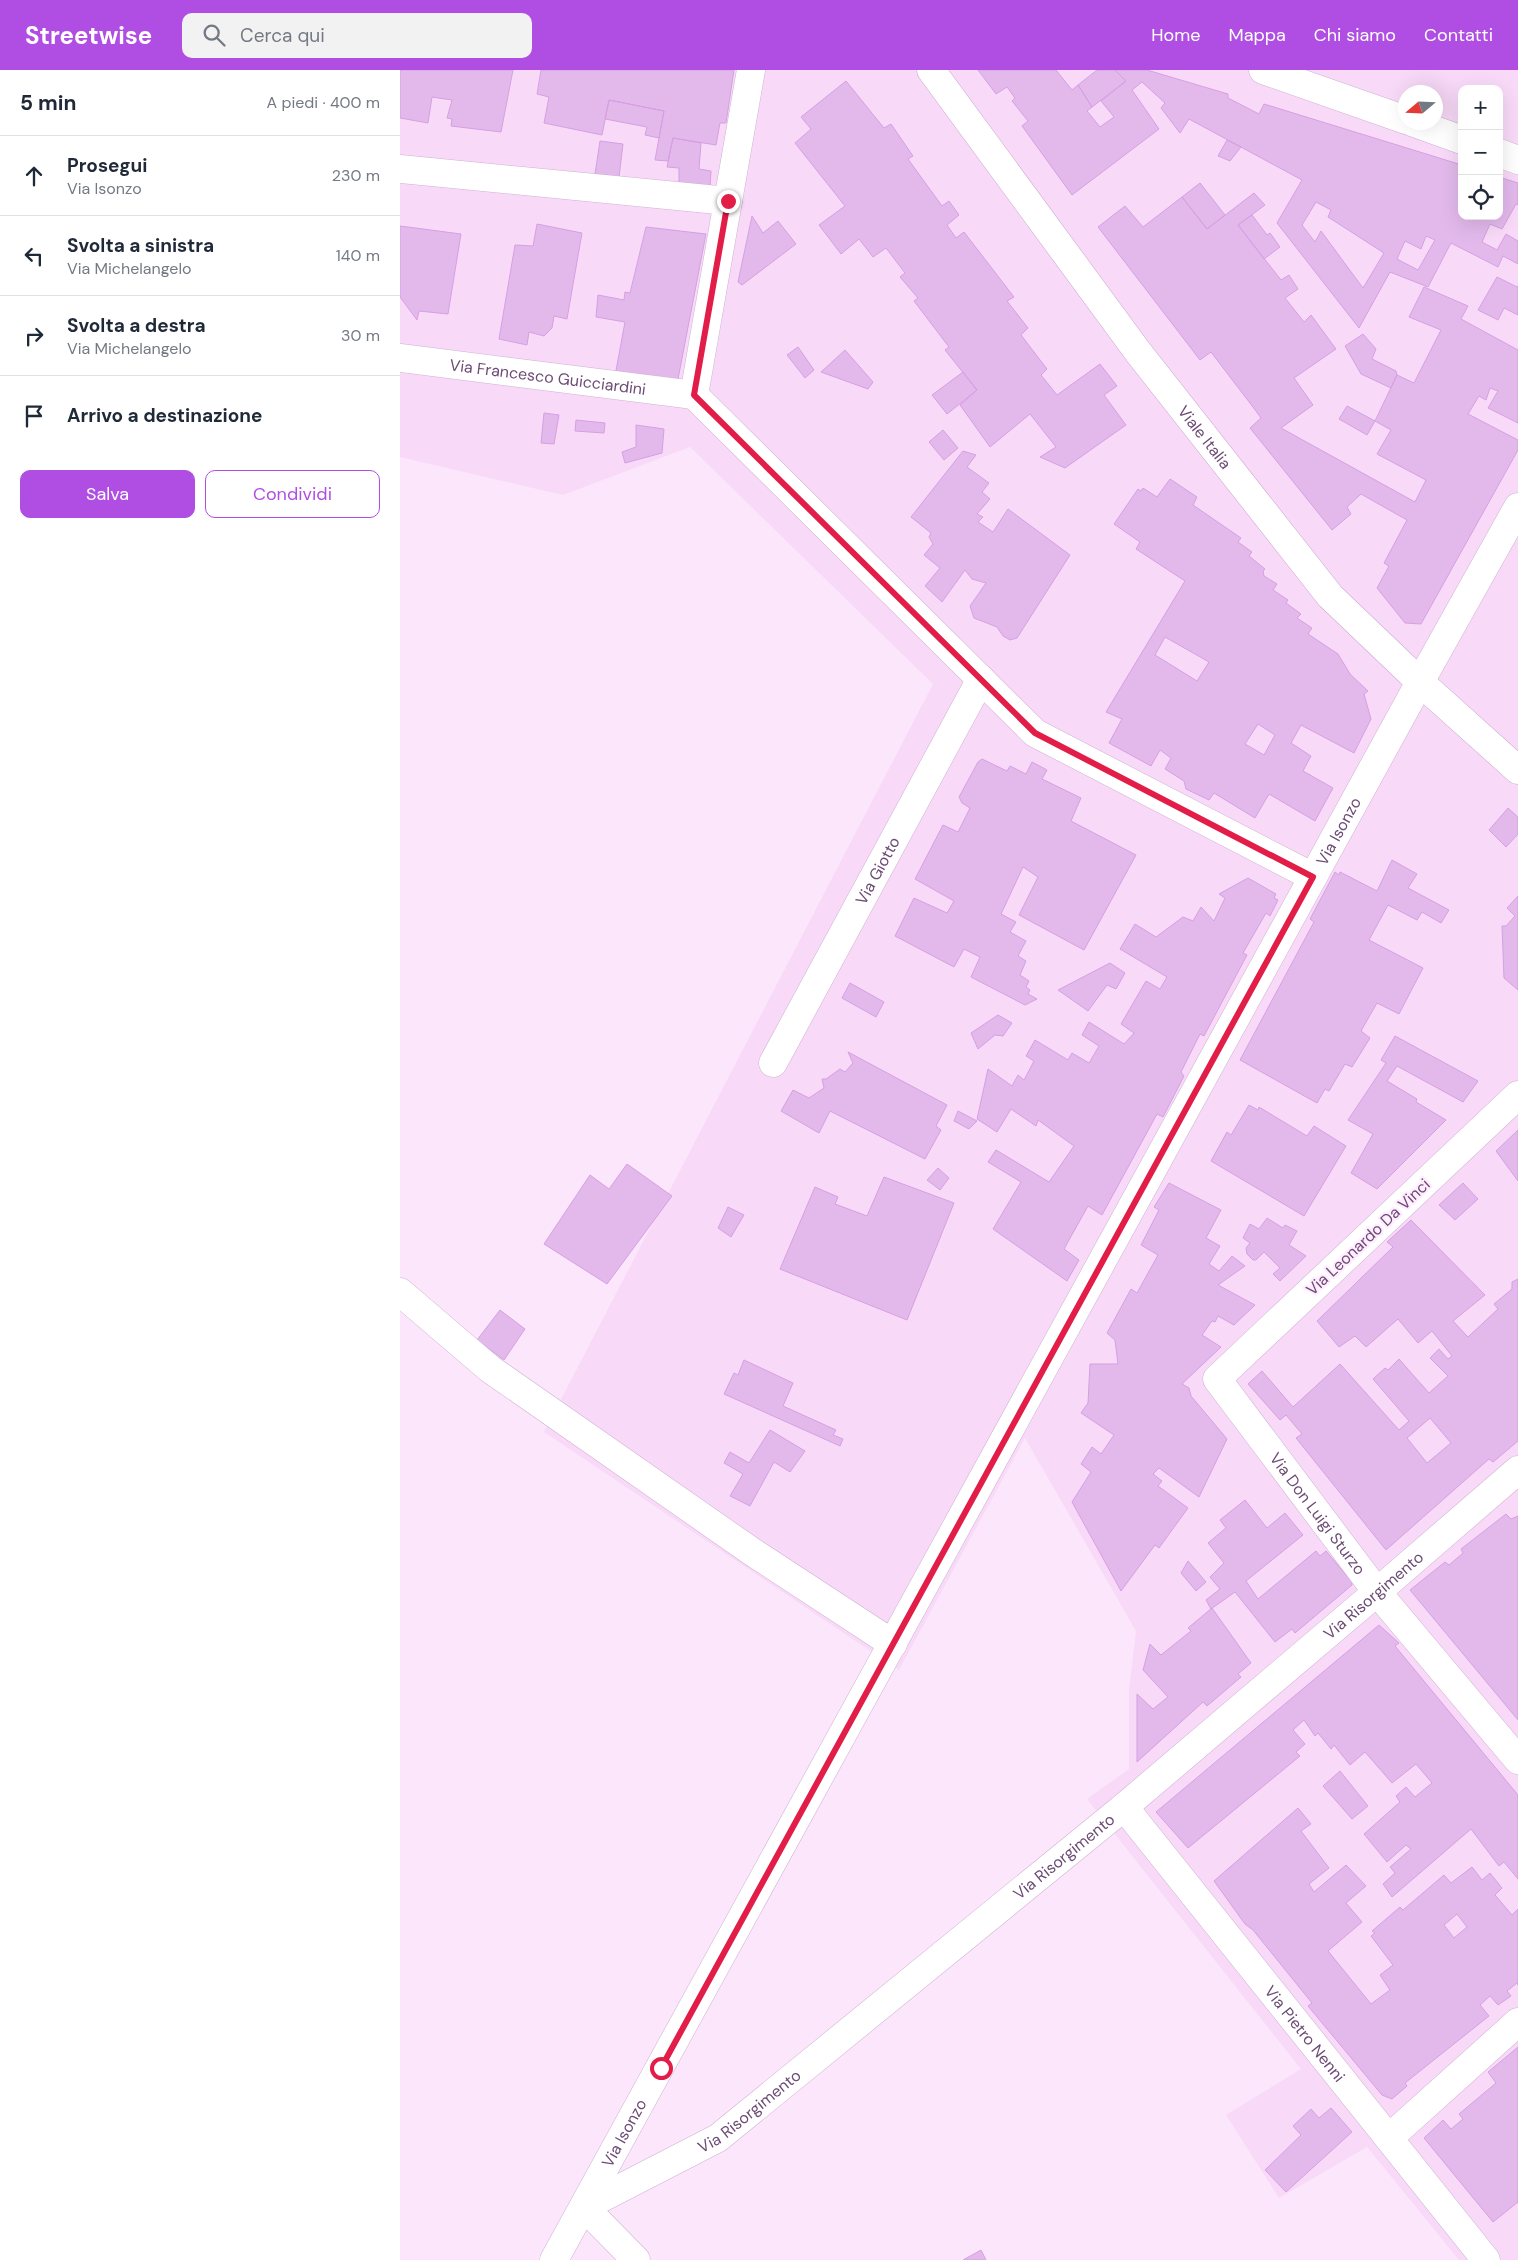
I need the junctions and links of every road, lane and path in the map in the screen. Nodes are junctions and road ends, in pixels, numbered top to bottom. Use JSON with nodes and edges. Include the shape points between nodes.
{"nodes":[{"id":1,"x":751,"y":70,"type":"edge"},
{"id":2,"x":931,"y":70,"type":"edge"},
{"id":3,"x":1263,"y":70,"type":"edge"},
{"id":4,"x":1398,"y":117,"type":"edge"},
{"id":5,"x":1434,"y":130,"type":"edge"},
{"id":6,"x":1458,"y":139,"type":"edge"},
{"id":7,"x":1503,"y":154,"type":"edge"},
{"id":8,"x":1518,"y":160,"type":"edge"},
{"id":9,"x":400,"y":169,"type":"edge"},
{"id":10,"x":728,"y":201,"type":"junction"},
{"id":11,"x":400,"y":358,"type":"edge"},
{"id":12,"x":694,"y":395,"type":"junction"},
{"id":13,"x":1518,"y":506,"type":"edge"},
{"id":14,"x":981,"y":679,"type":"junction"},
{"id":15,"x":1420,"y":682,"type":"junction"},
{"id":16,"x":1518,"y":770,"type":"edge"},
{"id":17,"x":1313,"y":877,"type":"junction"},
{"id":18,"x":773,"y":1062,"type":"dead end"},
{"id":19,"x":1518,"y":1094,"type":"edge"},
{"id":20,"x":400,"y":1292,"type":"edge"},
{"id":21,"x":1217,"y":1379,"type":"joint"},
{"id":22,"x":1518,"y":1470,"type":"edge"},
{"id":23,"x":1377,"y":1592,"type":"junction"},
{"id":24,"x":893,"y":1644,"type":"junction"},
{"id":25,"x":1518,"y":1760,"type":"edge"},
{"id":26,"x":1124,"y":1807,"type":"junction"},
{"id":27,"x":1518,"y":2022,"type":"edge"},
{"id":28,"x":1389,"y":2138,"type":"junction"},
{"id":29,"x":584,"y":2207,"type":"junction"},
{"id":30,"x":554,"y":2260,"type":"edge"},
{"id":31,"x":636,"y":2260,"type":"edge"},
{"id":32,"x":1486,"y":2260,"type":"edge"}],
"edges":[{"from":1,"to":10,"type":"street"},
{"from":2,"to":15,"type":"street","name":"Viale Italia","via":[[1138,352],[1324,588]]},
{"from":3,"to":4,"type":"street"},
{"from":5,"to":6,"type":"street"},
{"from":7,"to":8,"type":"street"},
{"from":9,"to":10,"type":"street"},
{"from":10,"to":12,"type":"street"},
{"from":11,"to":12,"type":"street","name":"Via Francesco Guicciardini"},
{"from":12,"to":14,"type":"street"},
{"from":13,"to":15,"type":"street","name":"Via Isonzo"},
{"from":14,"to":17,"type":"street","via":[[1035,733]]},
{"from":14,"to":18,"type":"street","name":"Via Giotto"},
{"from":15,"to":16,"type":"street","name":"Viale Italia"},
{"from":15,"to":17,"type":"street","name":"Via Isonzo"},
{"from":17,"to":24,"type":"street","name":"Via Isonzo"},
{"from":19,"to":21,"type":"street","name":"Via Leonardo Da Vinci"},
{"from":20,"to":24,"type":"street","via":[[490,1368],[751,1551]]},
{"from":21,"to":23,"type":"street","name":"Via Don Luigi Sturzo"},
{"from":22,"to":23,"type":"street","name":"Via Risorgimento"},
{"from":23,"to":25,"type":"street","name":"Via Don Luigi Sturzo"},
{"from":23,"to":26,"type":"street","name":"Via Risorgimento"},
{"from":24,"to":29,"type":"street","name":"Via Isonzo"},
{"from":26,"to":28,"type":"street","name":"Via Pietro Nenni"},
{"from":26,"to":29,"type":"street","name":"Via Risorgimento","via":[[718,2138]]},
{"from":27,"to":28,"type":"street"},
{"from":28,"to":32,"type":"street","name":"Via Pietro Nenni"},
{"from":29,"to":30,"type":"street","name":"Via Isonzo"},
{"from":29,"to":31,"type":"street"}]}
